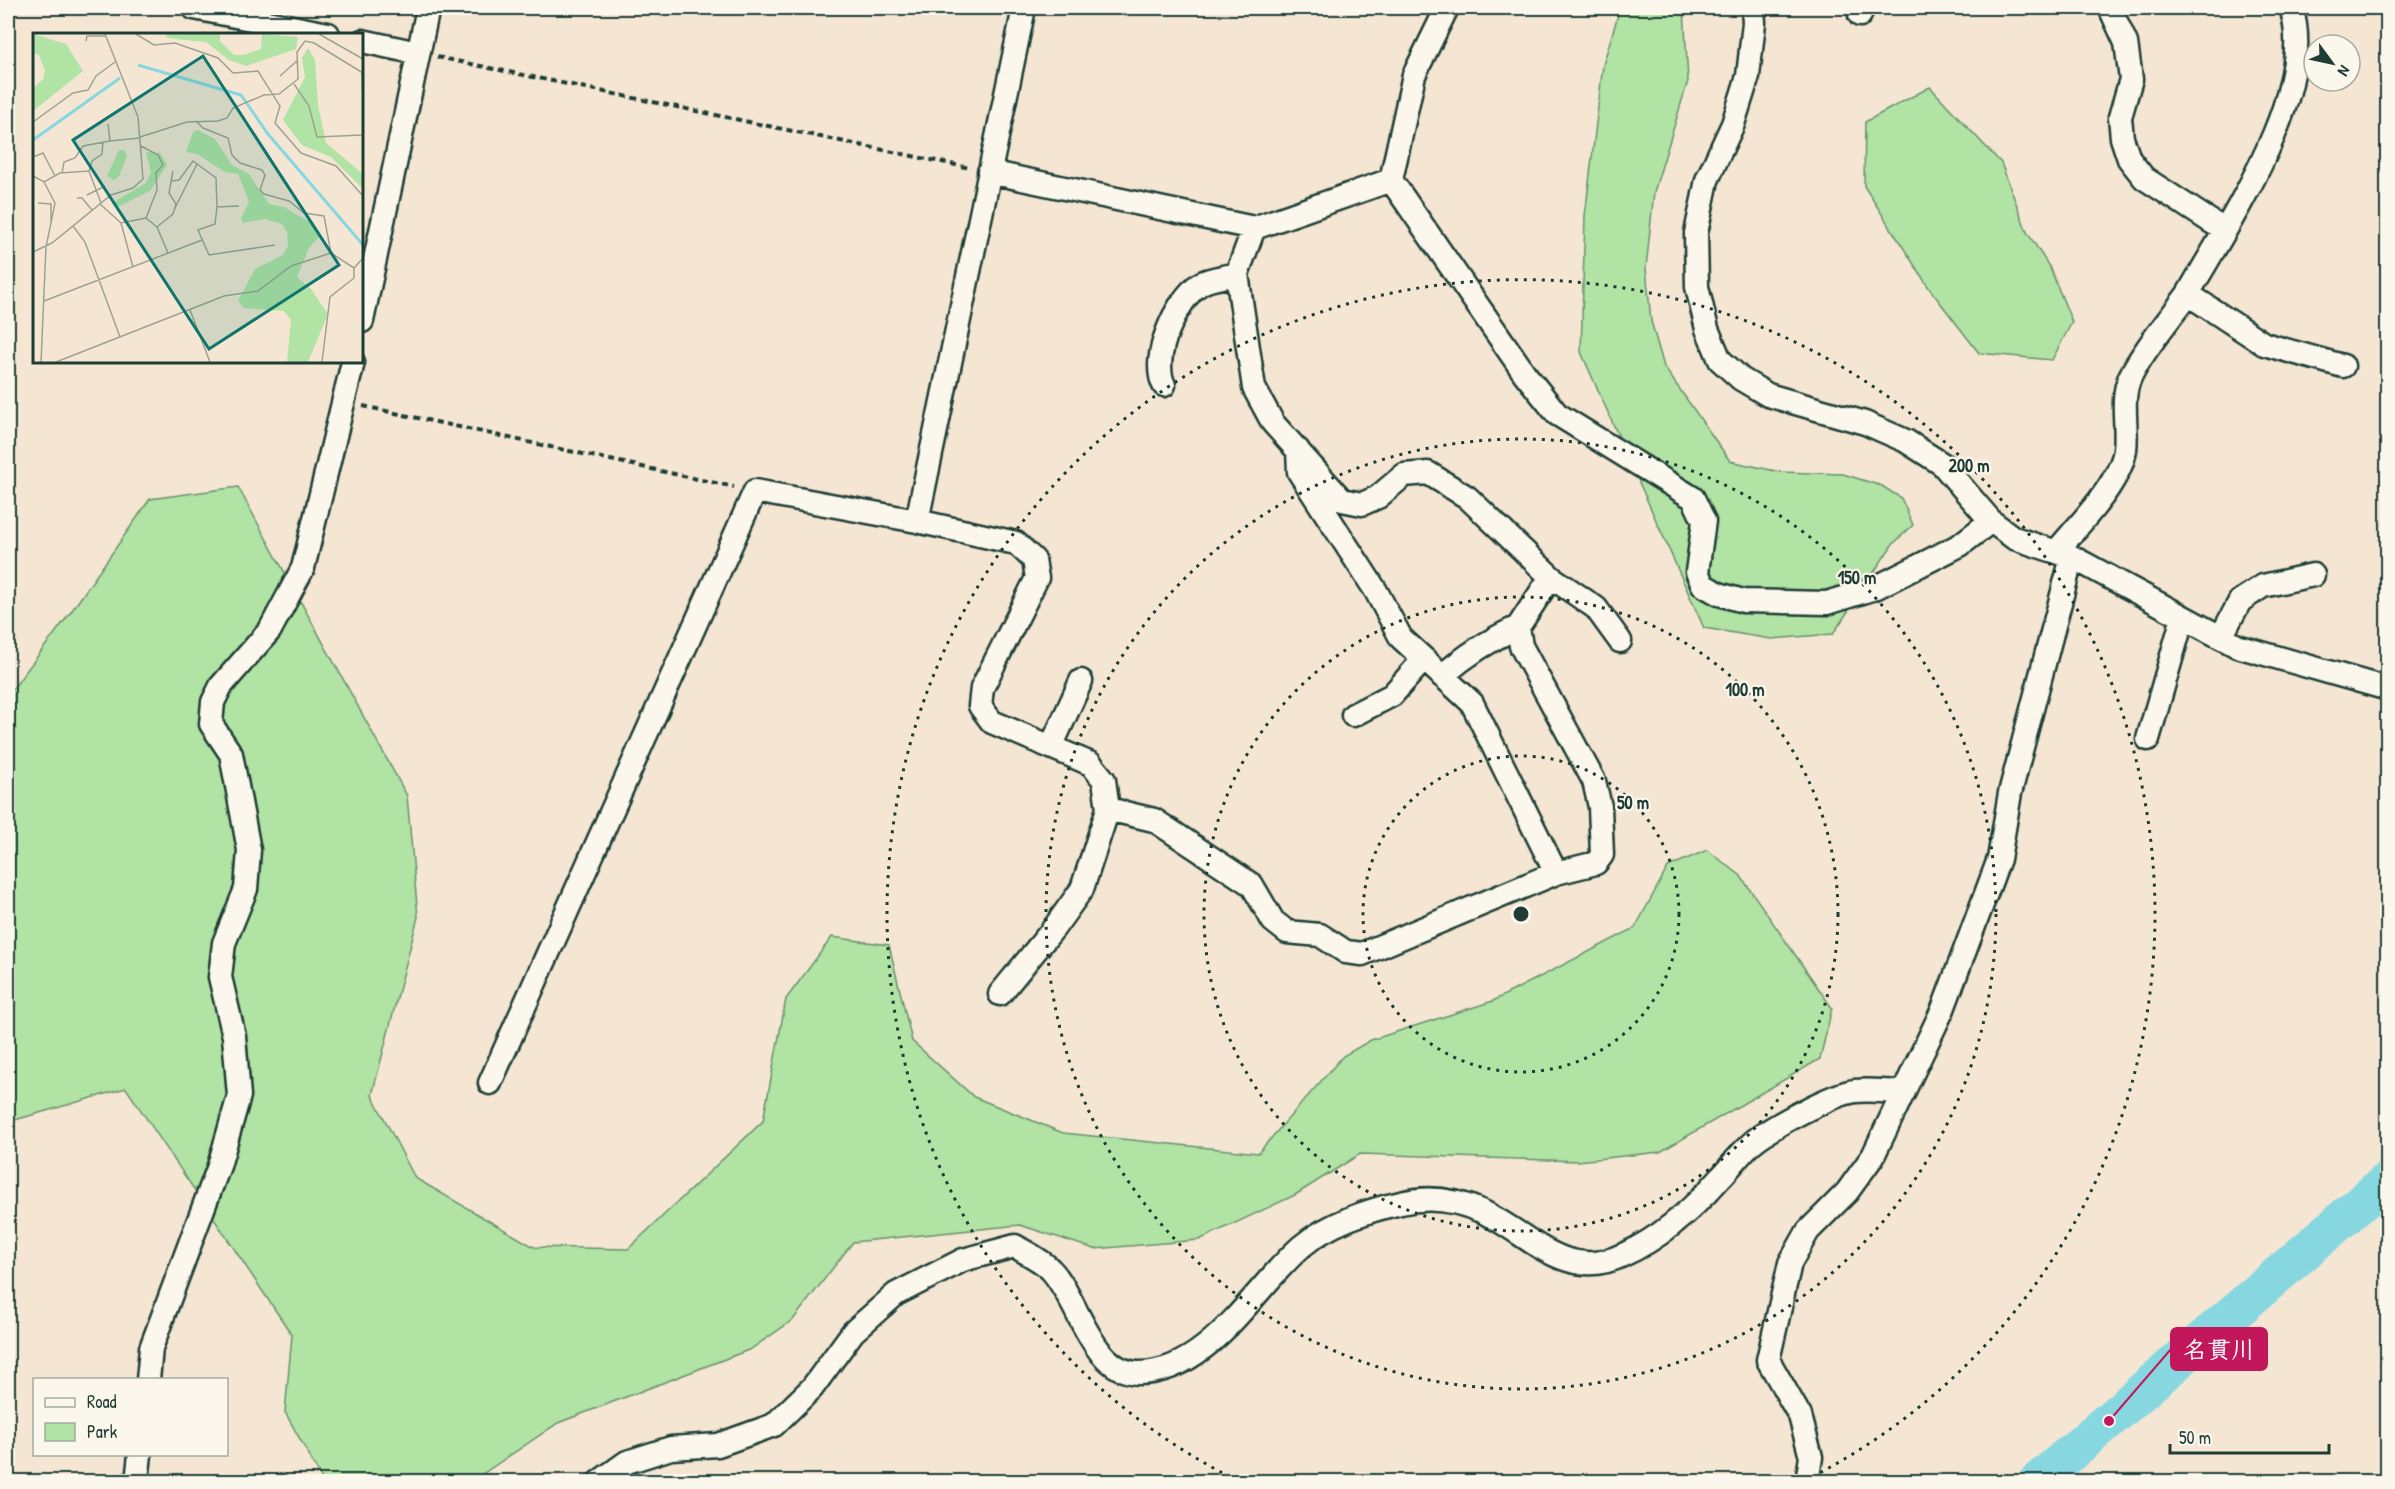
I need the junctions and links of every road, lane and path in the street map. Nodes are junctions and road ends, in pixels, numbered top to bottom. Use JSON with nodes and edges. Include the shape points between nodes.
{"nodes":[{"id":1,"x":194,"y":8,"type":"edge"},
{"id":2,"x":428,"y":8,"type":"edge"},
{"id":3,"x":1024,"y":8,"type":"edge"},
{"id":4,"x":1447,"y":8,"type":"edge"},
{"id":5,"x":1753,"y":8,"type":"edge"},
{"id":6,"x":2110,"y":8,"type":"edge"},
{"id":7,"x":2291,"y":8,"type":"edge"},
{"id":8,"x":323,"y":33,"type":"edge"},
{"id":9,"x":363,"y":41,"type":"edge"},
{"id":10,"x":418,"y":53,"type":"junction"},
{"id":11,"x":988,"y":172,"type":"junction"},
{"id":12,"x":1391,"y":180,"type":"junction"},
{"id":13,"x":1254,"y":228,"type":"junction"},
{"id":14,"x":2224,"y":230,"type":"junction"},
{"id":15,"x":1237,"y":274,"type":"junction"},
{"id":16,"x":2188,"y":294,"type":"junction"},
{"id":17,"x":363,"y":316,"type":"edge"},
{"id":18,"x":353,"y":363,"type":"edge"},
{"id":19,"x":2343,"y":366,"type":"dead end"},
{"id":20,"x":1164,"y":384,"type":"dead end"},
{"id":21,"x":344,"y":402,"type":"junction"},
{"id":22,"x":1298,"y":450,"type":"junction"},
{"id":23,"x":755,"y":491,"type":"junction"},
{"id":24,"x":917,"y":521,"type":"junction"},
{"id":25,"x":1991,"y":521,"type":"junction"},
{"id":26,"x":2064,"y":555,"type":"junction"},
{"id":27,"x":2313,"y":575,"type":"dead end"},
{"id":28,"x":1551,"y":577,"type":"junction"},
{"id":29,"x":2183,"y":617,"type":"junction"},
{"id":30,"x":1518,"y":627,"type":"junction"},
{"id":31,"x":2221,"y":638,"type":"junction"},
{"id":32,"x":1620,"y":641,"type":"dead end"},
{"id":33,"x":1424,"y":659,"type":"junction"},
{"id":34,"x":1442,"y":676,"type":"junction"},
{"id":35,"x":1081,"y":681,"type":"dead end"},
{"id":36,"x":2388,"y":689,"type":"edge"},
{"id":37,"x":1353,"y":715,"type":"dead end"},
{"id":38,"x":2148,"y":739,"type":"dead end"},
{"id":39,"x":1051,"y":747,"type":"junction"},
{"id":40,"x":1108,"y":809,"type":"junction"},
{"id":41,"x":1556,"y":873,"type":"junction"},
{"id":42,"x":1000,"y":994,"type":"dead end"},
{"id":43,"x":490,"y":1083,"type":"dead end"},
{"id":44,"x":1904,"y":1092,"type":"junction"},
{"id":45,"x":148,"y":1378,"type":"edge"},
{"id":46,"x":140,"y":1456,"type":"edge"},
{"id":47,"x":137,"y":1482,"type":"edge"},
{"id":48,"x":599,"y":1482,"type":"edge"},
{"id":49,"x":1808,"y":1482,"type":"edge"}],
"edges":[{"from":1,"to":8,"type":"street"},
{"from":2,"to":10,"type":"street"},
{"from":3,"to":11,"type":"street"},
{"from":4,"to":12,"type":"street","via":[[1413,75]]},
{"from":5,"to":25,"type":"street","via":[[1748,76],[1733,124],[1707,180],[1696,233],[1697,287],[1707,329],[1720,360],[1768,395],[1865,423],[1906,441],[1941,464]]},
{"from":6,"to":14,"type":"street","via":[[2126,43],[2131,79],[2120,117],[2130,159],[2144,178]]},
{"from":7,"to":14,"type":"street","via":[[2297,53],[2280,119],[2267,152]]},
{"from":9,"to":10,"type":"street"},
{"from":10,"to":11,"type":"path"},
{"from":10,"to":17,"type":"street"},
{"from":11,"to":13,"type":"street"},
{"from":11,"to":24,"type":"street"},
{"from":12,"to":13,"type":"street"},
{"from":12,"to":25,"type":"street","via":[[1557,414],[1693,498],[1704,520],[1697,572],[1703,585],[1743,601],[1827,603],[1875,588],[1960,545]]},
{"from":13,"to":15,"type":"street"},
{"from":14,"to":16,"type":"street"},
{"from":15,"to":20,"type":"street","via":[[1201,283],[1177,309],[1158,360],[1158,374]]},
{"from":15,"to":22,"type":"street","via":[[1254,388],[1274,423]]},
{"from":16,"to":19,"type":"street","via":[[2264,344]]},
{"from":16,"to":26,"type":"street","via":[[2131,375],[2125,392],[2122,462]]},
{"from":18,"to":21,"type":"street"},
{"from":21,"to":23,"type":"path"},
{"from":21,"to":45,"type":"street","via":[[303,568],[270,630],[221,686],[213,702],[211,723],[231,754],[249,849],[246,889],[224,943],[220,977],[234,1036],[239,1096],[219,1166],[151,1348]]},
{"from":22,"to":28,"type":"street","via":[[1342,500],[1362,504],[1378,497],[1404,475],[1428,473],[1467,497]]},
{"from":22,"to":33,"type":"street","via":[[1299,472],[1376,591],[1401,638]]},
{"from":23,"to":24,"type":"street"},
{"from":23,"to":43,"type":"street"},
{"from":24,"to":39,"type":"street","via":[[1017,543],[1035,560],[1037,578],[982,687],[980,706],[992,722]]},
{"from":25,"to":26,"type":"street","via":[[2014,538]]},
{"from":26,"to":29,"type":"street"},
{"from":26,"to":44,"type":"street","via":[[2010,793],[1999,859],[1943,1009]]},
{"from":27,"to":31,"type":"street","via":[[2264,586],[2240,601]]},
{"from":28,"to":30,"type":"street"},
{"from":28,"to":32,"type":"street","via":[[1596,608]]},
{"from":29,"to":31,"type":"street"},
{"from":29,"to":38,"type":"street"},
{"from":30,"to":34,"type":"street","via":[[1466,655]]},
{"from":30,"to":41,"type":"street","via":[[1521,646],[1594,781],[1600,807],[1602,855],[1596,863]]},
{"from":31,"to":36,"type":"street"},
{"from":33,"to":34,"type":"street"},
{"from":33,"to":37,"type":"street","via":[[1392,695]]},
{"from":34,"to":41,"type":"street","via":[[1472,703]]},
{"from":35,"to":39,"type":"street"},
{"from":39,"to":40,"type":"street","via":[[1091,764],[1104,780]]},
{"from":40,"to":41,"type":"street","via":[[1154,820],[1252,885],[1273,921],[1287,932],[1320,935],[1346,952],[1362,954]]},
{"from":40,"to":42,"type":"street","via":[[1082,889]]},
{"from":44,"to":48,"type":"street","via":[[1853,1091],[1809,1109],[1753,1142],[1668,1229],[1622,1256],[1598,1264],[1558,1259],[1481,1211],[1444,1199],[1402,1202],[1332,1226],[1273,1274],[1226,1329],[1195,1354],[1167,1368],[1138,1373],[1114,1365],[1098,1350],[1051,1270],[1015,1246],[963,1260],[896,1294],[853,1332],[812,1388],[774,1425],[718,1445],[671,1448],[627,1462]]},
{"from":44,"to":49,"type":"street","via":[[1873,1156],[1847,1192],[1808,1231],[1790,1263],[1768,1360],[1800,1416],[1811,1457]]},
{"from":46,"to":47,"type":"street"}]}
